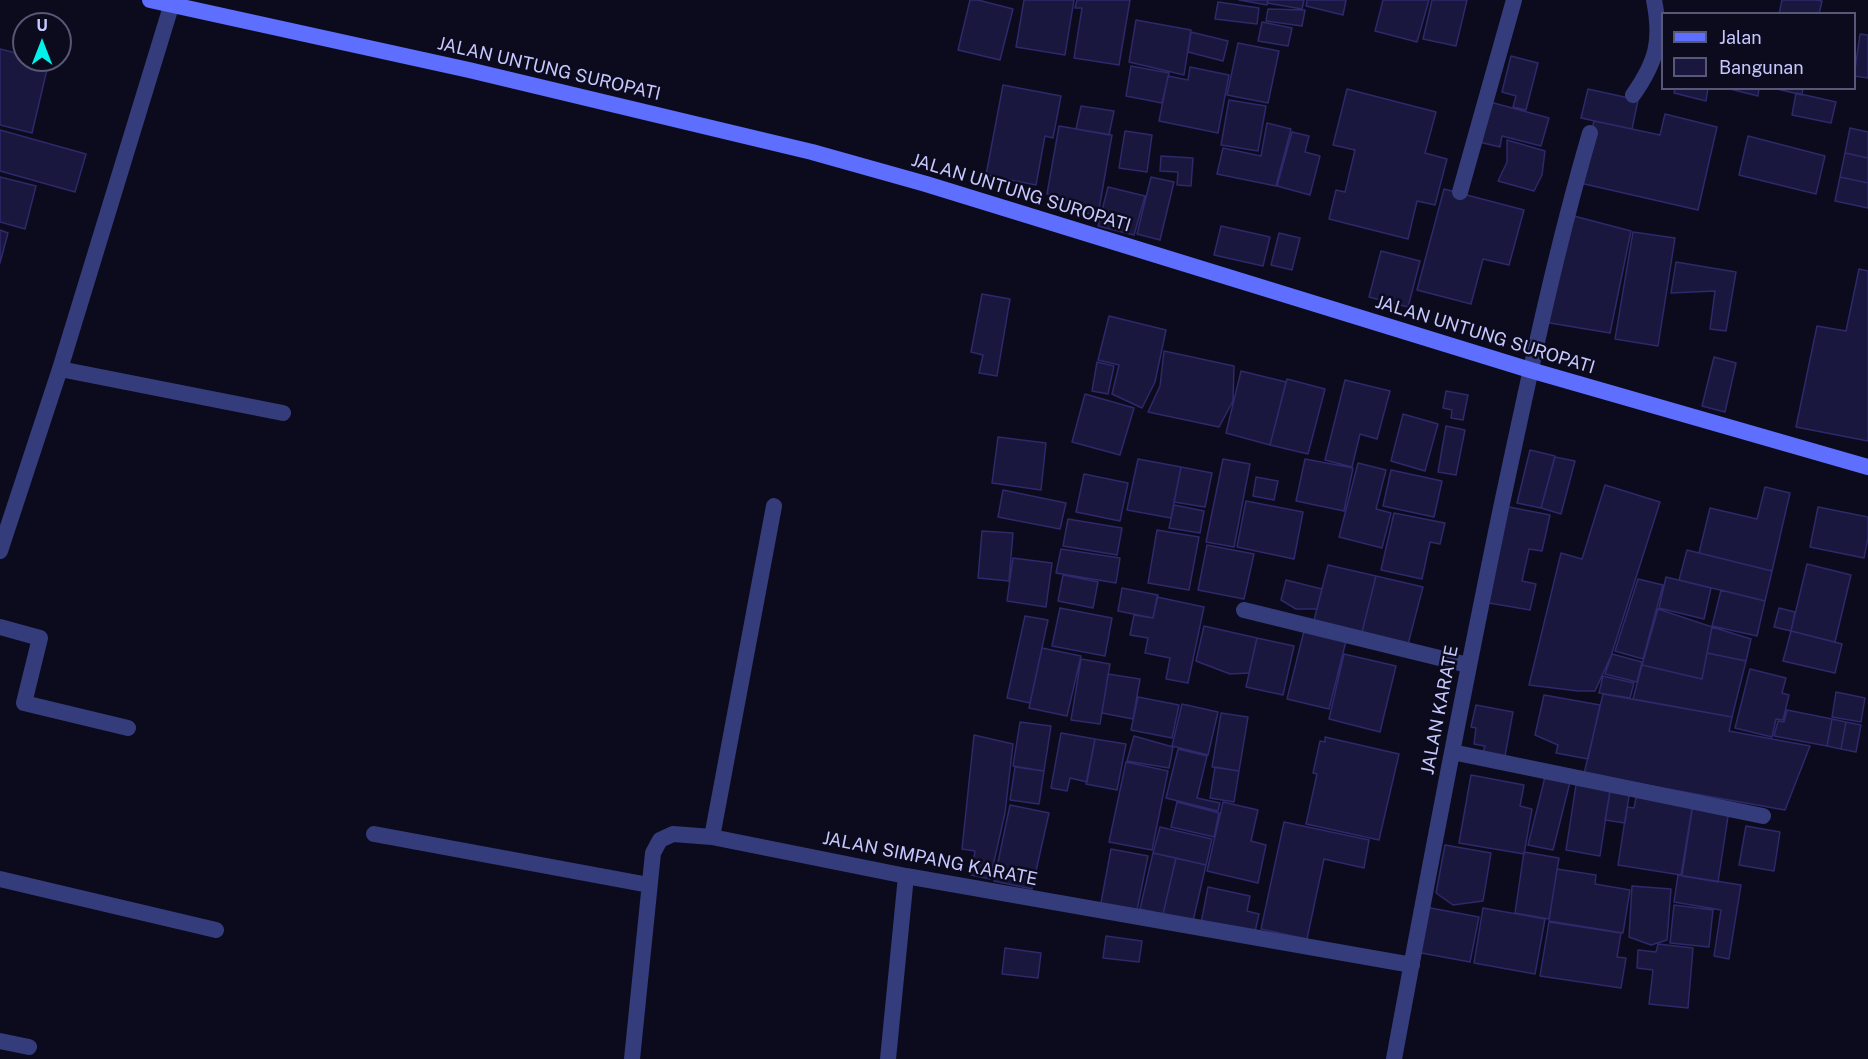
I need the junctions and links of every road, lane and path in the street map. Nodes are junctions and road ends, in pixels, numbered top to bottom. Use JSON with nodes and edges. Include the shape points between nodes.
{"nodes":[{"id":1,"x":150,"y":0,"type":"edge"},
{"id":2,"x":1514,"y":0,"type":"edge"},
{"id":3,"x":1654,"y":0,"type":"edge"},
{"id":4,"x":172,"y":2,"type":"edge"},
{"id":5,"x":1633,"y":95,"type":"dead end"},
{"id":6,"x":1590,"y":133,"type":"dead end"},
{"id":7,"x":1460,"y":192,"type":"dead end"},
{"id":8,"x":60,"y":369,"type":"junction"},
{"id":9,"x":1530,"y":370,"type":"junction"},
{"id":10,"x":283,"y":413,"type":"dead end"},
{"id":11,"x":1868,"y":467,"type":"edge"},
{"id":12,"x":774,"y":506,"type":"dead end"},
{"id":13,"x":0,"y":550,"type":"edge"},
{"id":14,"x":1244,"y":610,"type":"dead end"},
{"id":15,"x":0,"y":627,"type":"edge"},
{"id":16,"x":1468,"y":665,"type":"junction"},
{"id":17,"x":128,"y":728,"type":"dead end"},
{"id":18,"x":1452,"y":752,"type":"junction"},
{"id":19,"x":1763,"y":816,"type":"dead end"},
{"id":20,"x":374,"y":834,"type":"dead end"},
{"id":21,"x":712,"y":837,"type":"junction"},
{"id":22,"x":906,"y":876,"type":"junction"},
{"id":23,"x":0,"y":879,"type":"edge"},
{"id":24,"x":649,"y":885,"type":"junction"},
{"id":25,"x":216,"y":930,"type":"dead end"},
{"id":26,"x":1412,"y":965,"type":"junction"},
{"id":27,"x":0,"y":1041,"type":"edge"},
{"id":28,"x":29,"y":1047,"type":"dead end"},
{"id":29,"x":632,"y":1059,"type":"edge"},
{"id":30,"x":888,"y":1059,"type":"edge"},
{"id":31,"x":1394,"y":1059,"type":"edge"}],
"edges":[{"from":1,"to":4,"type":"main road","name":"JALAN UNTUNG SUROPATI"},
{"from":2,"to":7,"type":"street"},
{"from":3,"to":5,"type":"street","via":[[1659,34],[1647,76]]},
{"from":4,"to":8,"type":"street"},
{"from":4,"to":9,"type":"main road","name":"JALAN UNTUNG SUROPATI","via":[[812,152]]},
{"from":6,"to":9,"type":"street","name":"JALAN KARATE"},
{"from":8,"to":10,"type":"street"},
{"from":8,"to":13,"type":"street"},
{"from":9,"to":11,"type":"main road","name":"JALAN UNTUNG SUROPATI"},
{"from":9,"to":16,"type":"street","name":"JALAN KARATE"},
{"from":12,"to":21,"type":"street"},
{"from":14,"to":16,"type":"street"},
{"from":15,"to":17,"type":"street","via":[[40,638],[24,703]]},
{"from":16,"to":18,"type":"street","name":"JALAN KARATE"},
{"from":18,"to":19,"type":"street"},
{"from":18,"to":26,"type":"street","name":"JALAN KARATE"},
{"from":20,"to":24,"type":"street"},
{"from":21,"to":22,"type":"street","name":"JALAN SIMPANG KARATE"},
{"from":21,"to":24,"type":"street","name":"JALAN SIMPANG KARATE","via":[[673,834],[660,840],[653,853]]},
{"from":22,"to":26,"type":"street","name":"JALAN SIMPANG KARATE"},
{"from":22,"to":30,"type":"street"},
{"from":23,"to":25,"type":"street"},
{"from":24,"to":29,"type":"street","name":"JALAN SIMPANG KARATE"},
{"from":26,"to":31,"type":"street","name":"JALAN KARATE"},
{"from":27,"to":28,"type":"street"}]}
